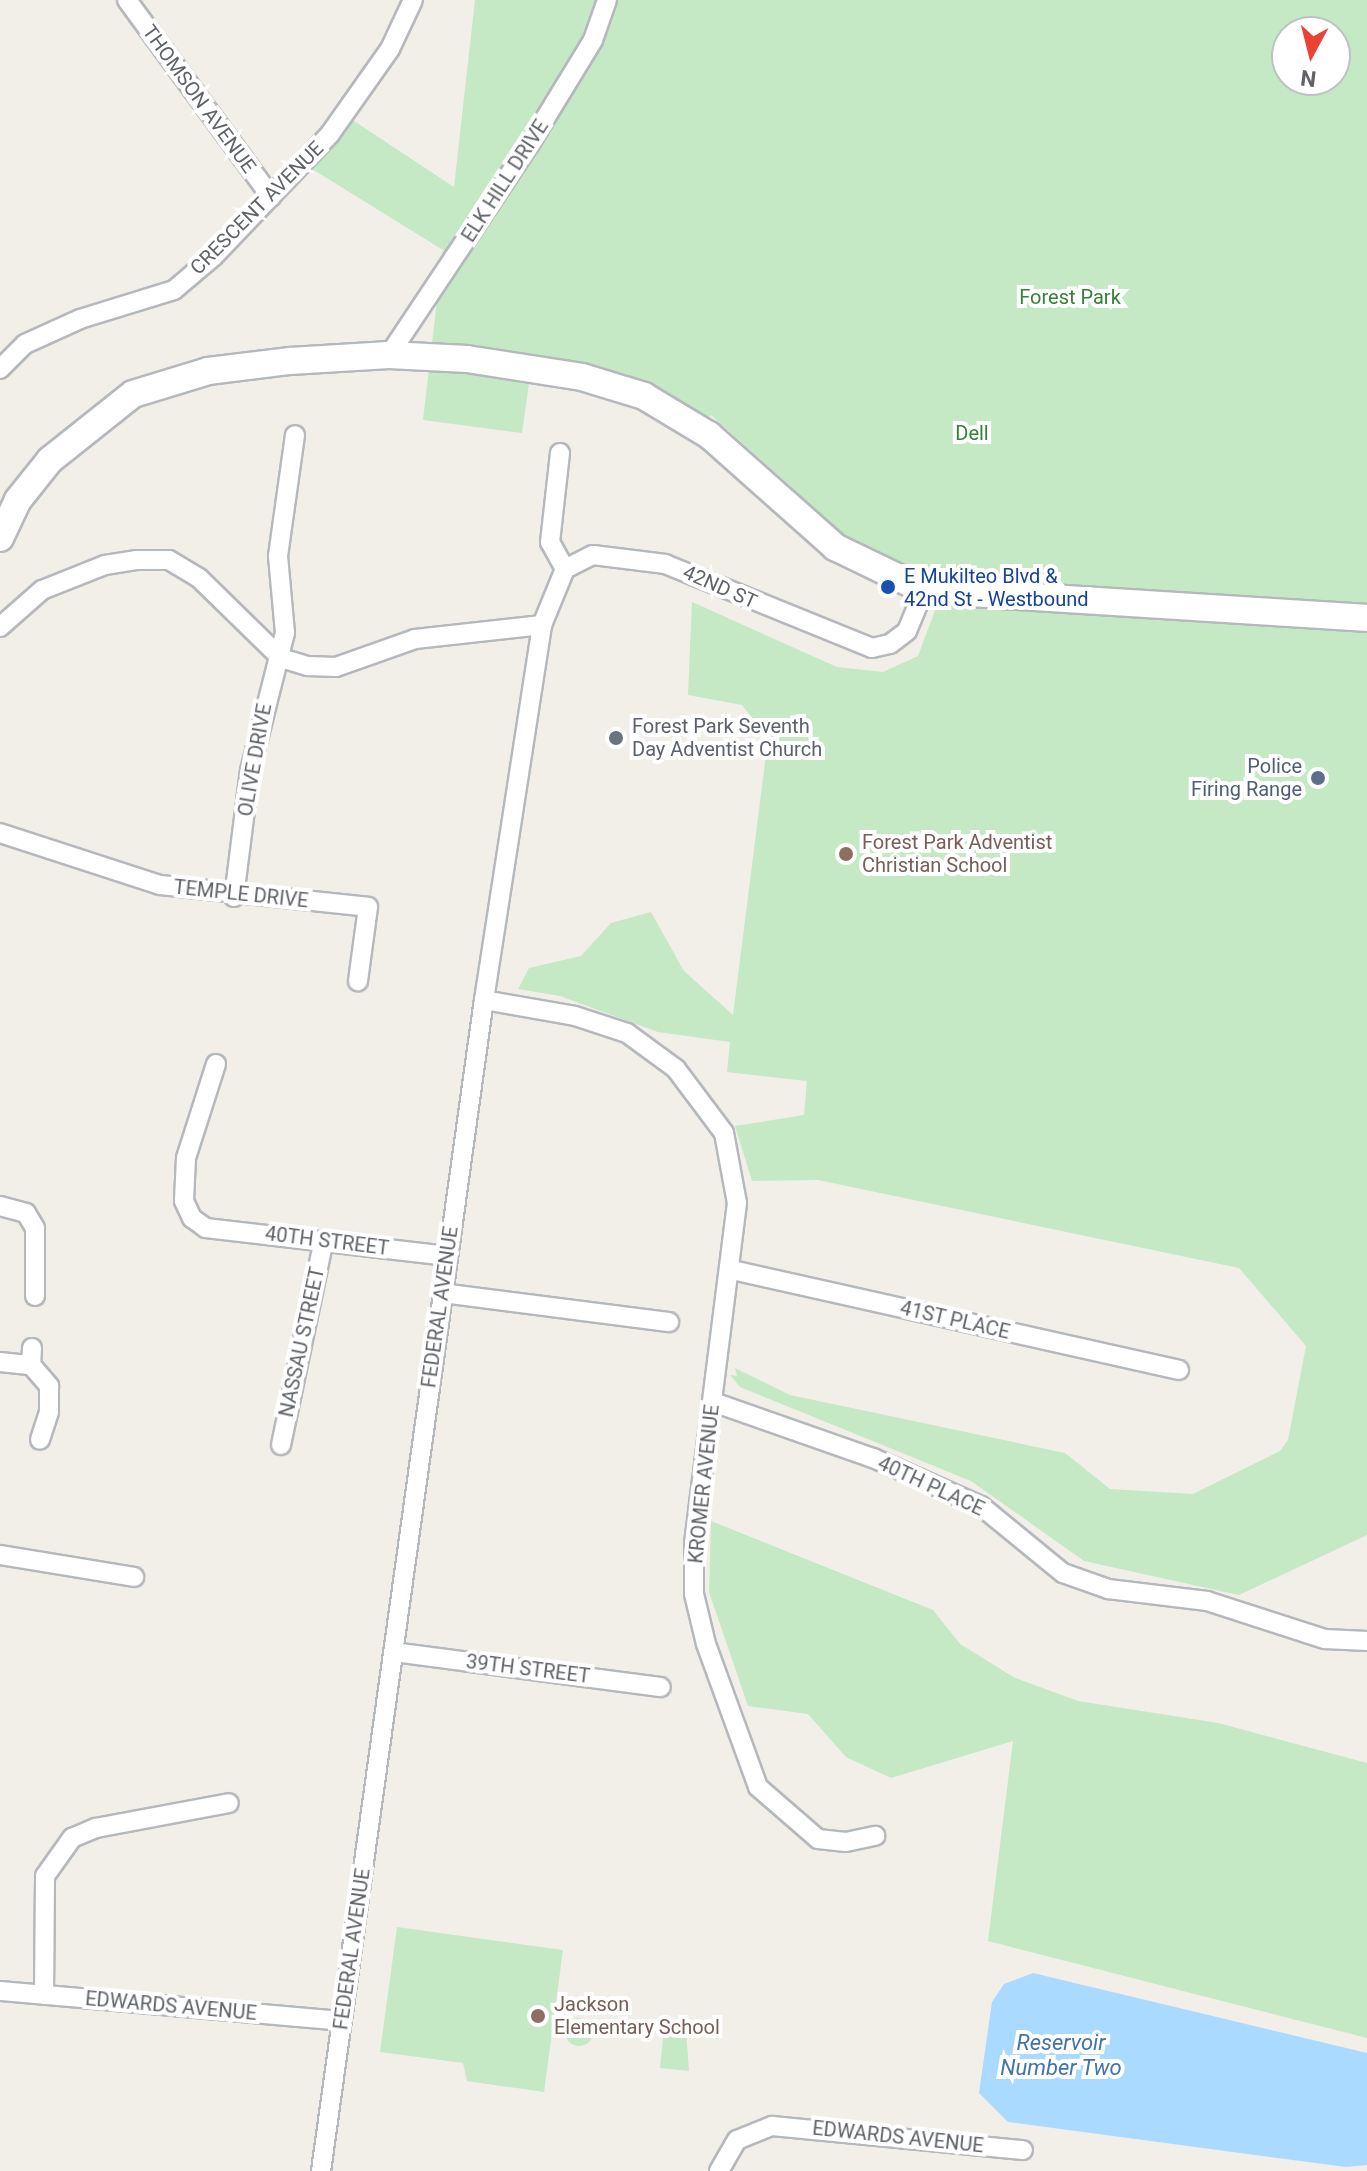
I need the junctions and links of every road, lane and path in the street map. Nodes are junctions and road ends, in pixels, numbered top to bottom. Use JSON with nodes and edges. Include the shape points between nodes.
{"nodes":[{"id":1,"x":127,"y":0,"type":"edge"},
{"id":2,"x":413,"y":0,"type":"edge"},
{"id":3,"x":607,"y":0,"type":"edge"},
{"id":4,"x":271,"y":197,"type":"junction"},
{"id":5,"x":389,"y":355,"type":"junction"},
{"id":6,"x":0,"y":369,"type":"edge"},
{"id":7,"x":295,"y":435,"type":"dead end"},
{"id":8,"x":560,"y":453,"type":"dead end"},
{"id":9,"x":0,"y":538,"type":"edge"},
{"id":10,"x":565,"y":569,"type":"junction"},
{"id":11,"x":924,"y":590,"type":"junction"},
{"id":12,"x":1367,"y":618,"type":"edge"},
{"id":13,"x":542,"y":625,"type":"junction"},
{"id":14,"x":0,"y":627,"type":"edge"},
{"id":15,"x":281,"y":658,"type":"junction"},
{"id":16,"x":0,"y":833,"type":"edge"},
{"id":17,"x":234,"y":897,"type":"junction"},
{"id":18,"x":358,"y":981,"type":"dead end"},
{"id":19,"x":484,"y":1000,"type":"junction"},
{"id":20,"x":216,"y":1064,"type":"dead end"},
{"id":21,"x":0,"y":1206,"type":"edge"},
{"id":22,"x":324,"y":1240,"type":"junction"},
{"id":23,"x":447,"y":1256,"type":"junction"},
{"id":24,"x":732,"y":1270,"type":"junction"},
{"id":25,"x":442,"y":1293,"type":"junction"},
{"id":26,"x":35,"y":1296,"type":"dead end"},
{"id":27,"x":669,"y":1322,"type":"dead end"},
{"id":28,"x":0,"y":1362,"type":"edge"},
{"id":29,"x":1179,"y":1370,"type":"dead end"},
{"id":30,"x":713,"y":1402,"type":"junction"},
{"id":31,"x":40,"y":1440,"type":"dead end"},
{"id":32,"x":281,"y":1445,"type":"dead end"},
{"id":33,"x":0,"y":1555,"type":"edge"},
{"id":34,"x":134,"y":1577,"type":"dead end"},
{"id":35,"x":1367,"y":1641,"type":"edge"},
{"id":36,"x":394,"y":1652,"type":"junction"},
{"id":37,"x":661,"y":1687,"type":"dead end"},
{"id":38,"x":229,"y":1803,"type":"dead end"},
{"id":39,"x":875,"y":1836,"type":"dead end"},
{"id":40,"x":0,"y":1991,"type":"edge"},
{"id":41,"x":44,"y":1995,"type":"junction"},
{"id":42,"x":341,"y":2021,"type":"junction"},
{"id":43,"x":1023,"y":2150,"type":"dead end"},
{"id":44,"x":321,"y":2171,"type":"edge"},
{"id":45,"x":719,"y":2171,"type":"edge"}],
"edges":[{"from":1,"to":4,"type":"street","name":"THOMSON AVENUE"},
{"from":2,"to":4,"type":"street","name":"CRESCENT AVENUE","via":[[390,49],[351,105]]},
{"from":3,"to":5,"type":"street","name":"ELK HILL DRIVE","via":[[593,40],[529,145]]},
{"from":4,"to":6,"type":"street","name":"CRESCENT AVENUE","via":[[174,290],[80,319],[25,344]]},
{"from":5,"to":9,"type":"main road","via":[[208,371],[133,394],[91,422],[50,460],[18,500]]},
{"from":5,"to":11,"type":"main road","via":[[504,361],[644,396],[709,435],[835,547]]},
{"from":7,"to":15,"type":"street","name":"OLIVE DRIVE","via":[[278,556],[285,633]]},
{"from":8,"to":10,"type":"street","via":[[550,542]]},
{"from":10,"to":11,"type":"street","name":"42ND ST","via":[[593,555],[665,564],[872,648],[890,644],[907,631]]},
{"from":10,"to":13,"type":"street","name":"FEDERAL AVENUE"},
{"from":11,"to":12,"type":"main road"},
{"from":13,"to":15,"type":"street","via":[[415,639],[336,667]]},
{"from":13,"to":19,"type":"street","name":"FEDERAL AVENUE"},
{"from":14,"to":15,"type":"street","via":[[21,604],[76,576],[136,560],[169,560],[199,578]]},
{"from":15,"to":17,"type":"street","name":"OLIVE DRIVE","via":[[263,704]]},
{"from":16,"to":17,"type":"street","name":"TEMPLE DRIVE","via":[[103,870]]},
{"from":17,"to":18,"type":"street","name":"TEMPLE DRIVE","via":[[368,907]]},
{"from":19,"to":23,"type":"street","name":"FEDERAL AVENUE"},
{"from":19,"to":24,"type":"street","name":"KROMER AVENUE","via":[[575,1016],[627,1033],[676,1069],[724,1133],[737,1203]]},
{"from":20,"to":22,"type":"street","name":"40TH STREET","via":[[186,1158],[184,1201],[192,1218],[206,1228]]},
{"from":21,"to":26,"type":"street","via":[[26,1213],[35,1228]]},
{"from":22,"to":23,"type":"street","name":"40TH STREET"},
{"from":22,"to":32,"type":"street","name":"NASSAU STREET"},
{"from":23,"to":25,"type":"street","name":"FEDERAL AVENUE"},
{"from":24,"to":29,"type":"street","name":"41ST PLACE"},
{"from":24,"to":30,"type":"street","name":"KROMER AVENUE"},
{"from":25,"to":27,"type":"street"},
{"from":25,"to":36,"type":"street","name":"FEDERAL AVENUE"},
{"from":28,"to":31,"type":"street","via":[[32,1356],[49,1386],[49,1412]]},
{"from":30,"to":35,"type":"street","name":"40TH PLACE","via":[[873,1458],[981,1506],[1063,1573],[1108,1589],[1207,1601],[1325,1639]]},
{"from":30,"to":39,"type":"street","name":"KROMER AVENUE","via":[[694,1543],[694,1594],[706,1644],[758,1787],[818,1839],[846,1842]]},
{"from":33,"to":34,"type":"street"},
{"from":36,"to":37,"type":"street","name":"39TH STREET"},
{"from":36,"to":42,"type":"street","name":"FEDERAL AVENUE"},
{"from":38,"to":41,"type":"street","via":[[96,1828],[72,1838],[45,1876]]},
{"from":40,"to":41,"type":"street","name":"EDWARDS AVENUE"},
{"from":41,"to":42,"type":"street","name":"EDWARDS AVENUE"},
{"from":42,"to":44,"type":"street","name":"FEDERAL AVENUE"},
{"from":43,"to":45,"type":"street","name":"EDWARDS AVENUE","via":[[772,2126],[737,2140]]}]}
